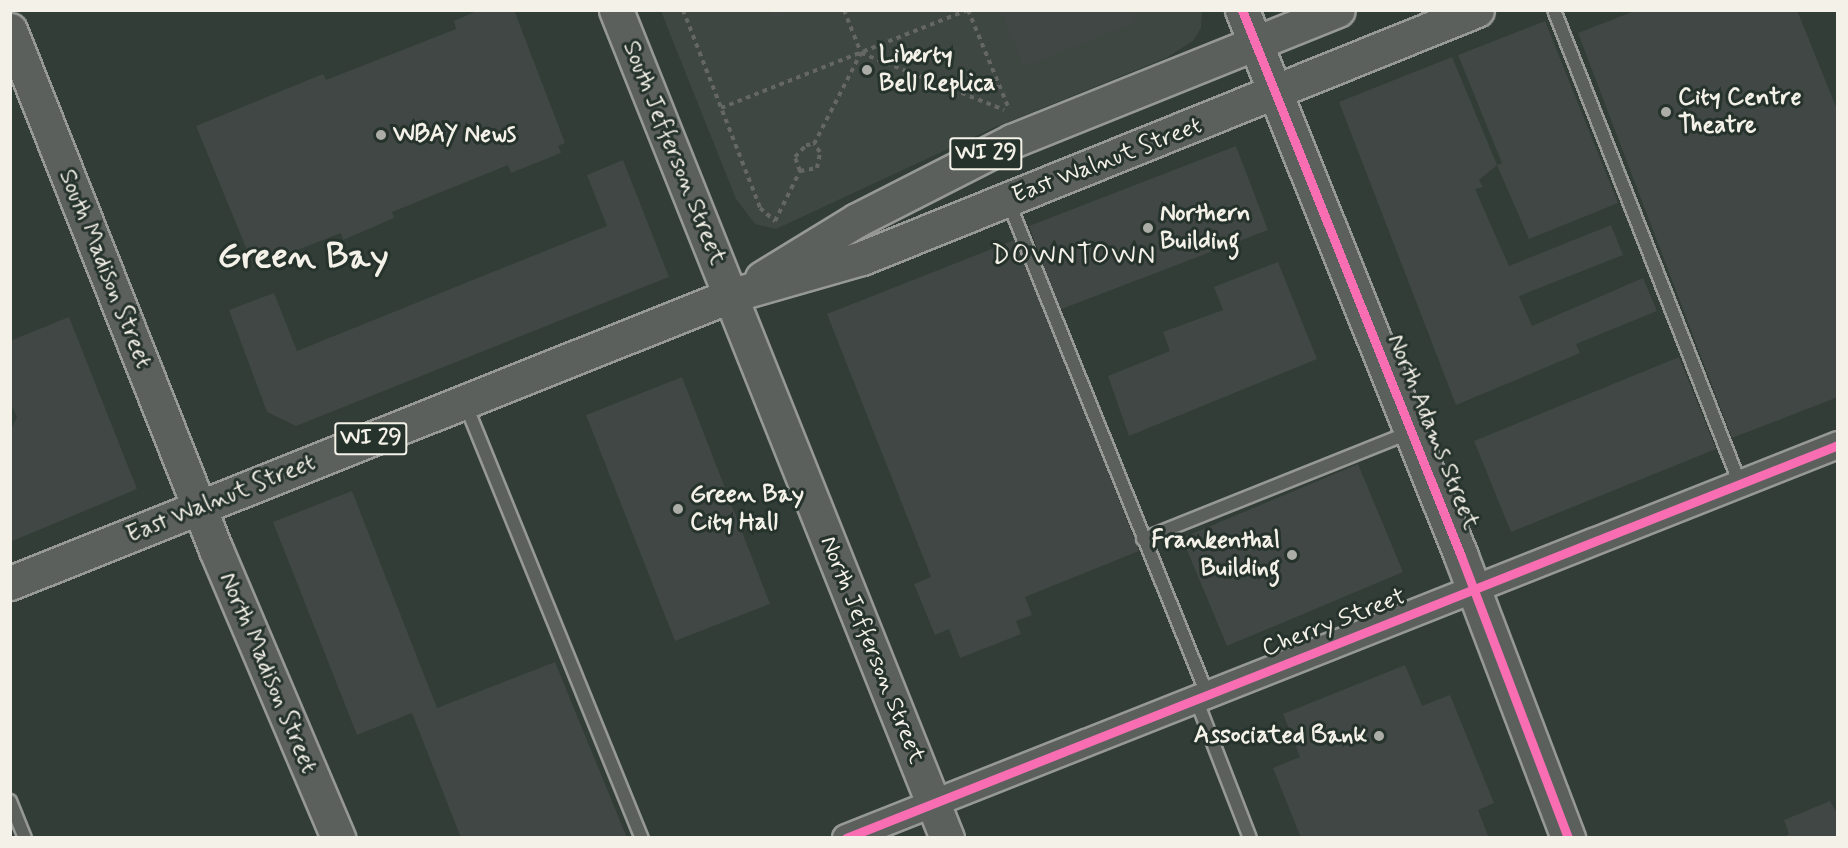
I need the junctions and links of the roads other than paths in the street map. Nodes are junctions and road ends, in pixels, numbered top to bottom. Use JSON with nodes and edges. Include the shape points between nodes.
{"nodes":[{"id":1,"x":616,"y":10,"type":"edge"},
{"id":2,"x":1242,"y":10,"type":"edge"},
{"id":3,"x":1338,"y":10,"type":"edge"},
{"id":4,"x":1477,"y":10,"type":"edge"},
{"id":5,"x":1554,"y":10,"type":"edge"},
{"id":6,"x":10,"y":30,"type":"edge"},
{"id":7,"x":1256,"y":44,"type":"junction"},
{"id":8,"x":1276,"y":94,"type":"junction"},
{"id":9,"x":1008,"y":200,"type":"junction"},
{"id":10,"x":732,"y":296,"type":"junction"},
{"id":11,"x":465,"y":402,"type":"junction"},
{"id":12,"x":1412,"y":432,"type":"junction"},
{"id":13,"x":1838,"y":445,"type":"edge"},
{"id":14,"x":1740,"y":484,"type":"junction"},
{"id":15,"x":199,"y":508,"type":"junction"},
{"id":16,"x":1143,"y":539,"type":"junction"},
{"id":17,"x":10,"y":583,"type":"edge"},
{"id":18,"x":1474,"y":589,"type":"junction"},
{"id":19,"x":1202,"y":696,"type":"junction"},
{"id":20,"x":10,"y":801,"type":"edge"},
{"id":21,"x":933,"y":803,"type":"junction"},
{"id":22,"x":25,"y":837,"type":"edge"},
{"id":23,"x":338,"y":837,"type":"edge"},
{"id":24,"x":642,"y":837,"type":"edge"},
{"id":25,"x":846,"y":837,"type":"edge"},
{"id":26,"x":947,"y":837,"type":"edge"},
{"id":27,"x":1250,"y":837,"type":"edge"},
{"id":28,"x":1568,"y":837,"type":"edge"}],
"edges":[{"from":1,"to":10,"type":"main road","name":"South Jefferson Street"},
{"from":2,"to":7,"type":"main road","name":"North Adams Street"},
{"from":3,"to":7,"type":"main road","name":"East Walnut Street","number":"WI 29"},
{"from":4,"to":8,"type":"main road","name":"East Walnut Street","number":"WI 29"},
{"from":5,"to":14,"type":"lane"},
{"from":6,"to":15,"type":"main road","name":"South Madison Street"},
{"from":7,"to":8,"type":"main road","name":"North Adams Street"},
{"from":7,"to":10,"type":"main road","name":"East Walnut Street","number":"WI 29","via":[[1012,141],[857,220]]},
{"from":8,"to":9,"type":"main road","name":"East Walnut Street","number":"WI 29"},
{"from":8,"to":12,"type":"main road","name":"North Adams Street"},
{"from":9,"to":10,"type":"main road","name":"East Walnut Street","number":"WI 29","via":[[821,273]]},
{"from":9,"to":16,"type":"lane"},
{"from":10,"to":11,"type":"main road","name":"East Walnut Street","number":"WI 29"},
{"from":10,"to":21,"type":"main road","name":"North Jefferson Street"},
{"from":11,"to":15,"type":"main road","name":"East Walnut Street","number":"WI 29"},
{"from":11,"to":24,"type":"lane"},
{"from":12,"to":16,"type":"lane"},
{"from":12,"to":18,"type":"main road","name":"North Adams Street"},
{"from":13,"to":14,"type":"street","name":"Cherry Street"},
{"from":14,"to":18,"type":"street","name":"Cherry Street"},
{"from":15,"to":17,"type":"main road","name":"East Walnut Street","number":"WI 29"},
{"from":15,"to":23,"type":"main road","name":"North Madison Street"},
{"from":16,"to":19,"type":"lane"},
{"from":18,"to":19,"type":"street","name":"Cherry Street"},
{"from":18,"to":28,"type":"main road","name":"North Adams Street"},
{"from":19,"to":21,"type":"street","name":"Cherry Street"},
{"from":19,"to":27,"type":"lane"},
{"from":20,"to":22,"type":"lane"},
{"from":21,"to":25,"type":"street","name":"Cherry Street"},
{"from":21,"to":26,"type":"main road","name":"North Jefferson Street"}]}
